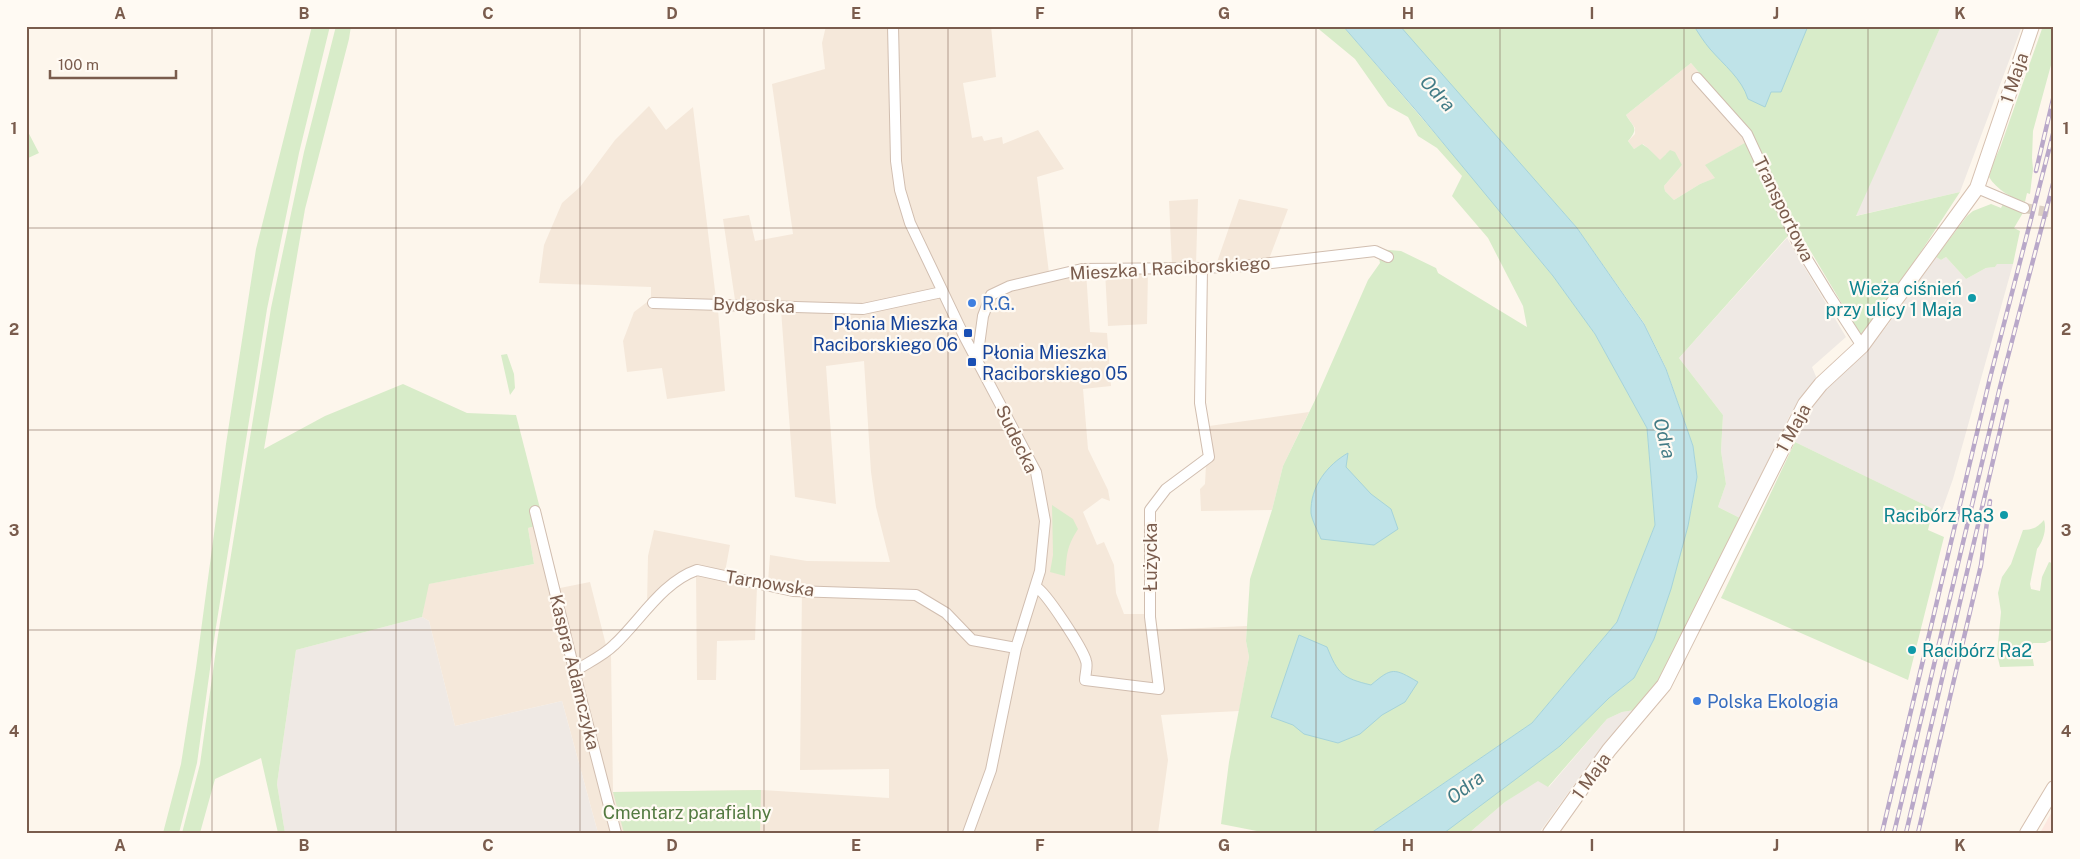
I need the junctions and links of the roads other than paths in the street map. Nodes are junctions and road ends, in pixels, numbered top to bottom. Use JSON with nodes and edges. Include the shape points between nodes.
{"nodes":[{"id":1,"x":893,"y":26,"type":"edge"},
{"id":2,"x":2032,"y":26,"type":"edge"},
{"id":3,"x":1697,"y":78,"type":"dead end"},
{"id":4,"x":1978,"y":188,"type":"junction"},
{"id":5,"x":2024,"y":208,"type":"tunnel mouth"},
{"id":6,"x":1388,"y":257,"type":"dead end"},
{"id":7,"x":1202,"y":268,"type":"junction"},
{"id":8,"x":942,"y":292,"type":"junction"},
{"id":9,"x":653,"y":303,"type":"dead end"},
{"id":10,"x":1862,"y":346,"type":"junction"},
{"id":11,"x":977,"y":360,"type":"junction"},
{"id":12,"x":535,"y":511,"type":"dead end"},
{"id":13,"x":1036,"y":587,"type":"junction"},
{"id":14,"x":1016,"y":648,"type":"junction"},
{"id":15,"x":575,"y":671,"type":"junction"},
{"id":16,"x":2054,"y":788,"type":"edge"},
{"id":17,"x":616,"y":833,"type":"edge"},
{"id":18,"x":968,"y":833,"type":"edge"},
{"id":19,"x":1550,"y":833,"type":"edge"},
{"id":20,"x":2028,"y":833,"type":"edge"}],
"edges":[{"from":1,"to":8,"type":"street","name":"Sudecka","via":[[896,161],[900,190],[910,223]]},
{"from":2,"to":4,"type":"street","name":"1 Maja"},
{"from":3,"to":10,"type":"street","name":"Transportowa","via":[[1747,134],[1799,246]]},
{"from":4,"to":5,"type":"street"},
{"from":4,"to":10,"type":"street","name":"1 Maja"},
{"from":6,"to":7,"type":"street","name":"Mieszka I Raciborskiego","via":[[1375,251]]},
{"from":7,"to":11,"type":"street","name":"Mieszka I Raciborskiego","via":[[1082,269],[1010,286],[991,295],[982,316]]},
{"from":7,"to":13,"type":"street","name":"Łużycka","via":[[1200,403],[1209,457],[1166,489],[1150,510],[1150,617],[1159,689],[1085,680],[1086,661],[1060,615]]},
{"from":8,"to":9,"type":"street","name":"Bydgoska","via":[[863,310]]},
{"from":8,"to":11,"type":"street","name":"Sudecka"},
{"from":10,"to":19,"type":"street","name":"1 Maja","via":[[1821,384],[1805,404],[1664,686],[1609,750]]},
{"from":11,"to":13,"type":"street","name":"Sudecka","via":[[1036,472],[1045,521]]},
{"from":12,"to":15,"type":"street","name":"Kaspra Adamczyka"},
{"from":13,"to":14,"type":"street","name":"Sudecka"},
{"from":14,"to":15,"type":"street","name":"Tarnowska","via":[[972,640],[946,613],[916,596],[793,591],[697,570],[671,586],[613,647]]},
{"from":14,"to":18,"type":"street","name":"Sudecka","via":[[991,770]]},
{"from":15,"to":17,"type":"street","name":"Kaspra Adamczyka"},
{"from":16,"to":20,"type":"street"}]}
